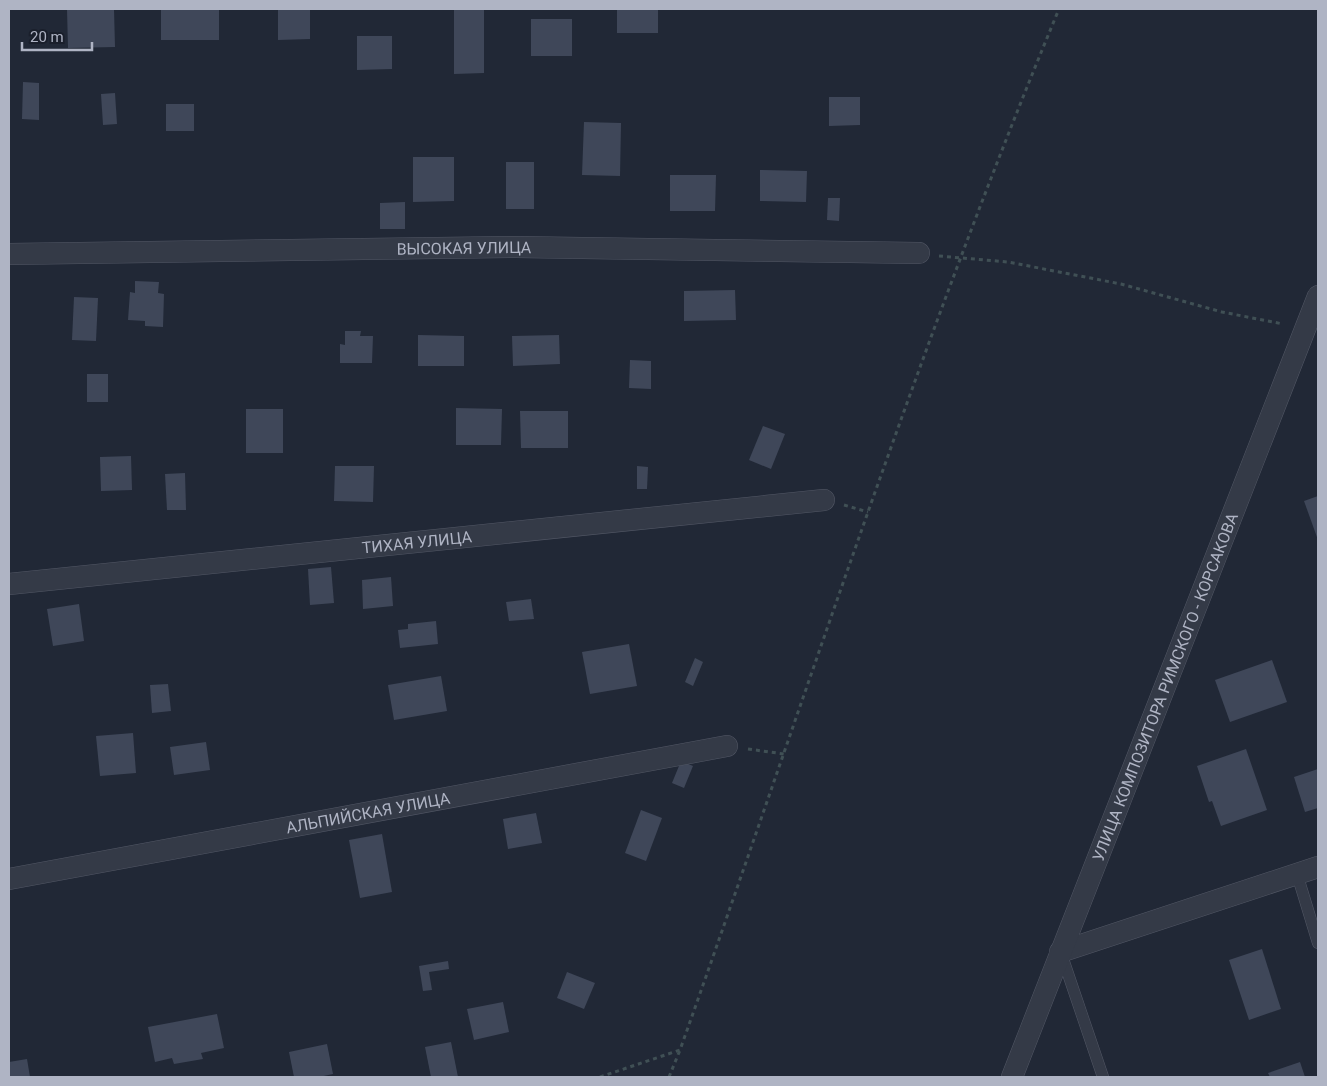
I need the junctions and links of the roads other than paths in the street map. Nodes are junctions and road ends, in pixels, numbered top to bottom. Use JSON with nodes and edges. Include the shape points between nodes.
{"nodes":[{"id":1,"x":9,"y":254,"type":"edge"},
{"id":2,"x":919,"y":254,"type":"road end"},
{"id":3,"x":1318,"y":296,"type":"edge"},
{"id":4,"x":1312,"y":328,"type":"edge"},
{"id":5,"x":824,"y":500,"type":"dead end"},
{"id":6,"x":9,"y":584,"type":"edge"},
{"id":7,"x":727,"y":746,"type":"road end"},
{"id":8,"x":1318,"y":867,"type":"edge"},
{"id":9,"x":1297,"y":874,"type":"junction"},
{"id":10,"x":9,"y":880,"type":"edge"},
{"id":11,"x":1318,"y":943,"type":"edge"},
{"id":12,"x":1060,"y":952,"type":"junction"},
{"id":13,"x":1012,"y":1077,"type":"edge"},
{"id":14,"x":1103,"y":1077,"type":"edge"}],
"edges":[{"from":1,"to":2,"type":"street","name":"ВЫСОКАЯ УЛИЦА","via":[[516,247]]},
{"from":3,"to":4,"type":"street","name":"УЛИЦА КОМПОЗИТОРА РИМСКОГО - КОРСАКОВА"},
{"from":4,"to":12,"type":"street","name":"УЛИЦА КОМПОЗИТОРА РИМСКОГО - КОРСАКОВА"},
{"from":5,"to":6,"type":"street","name":"ТИХАЯ УЛИЦА"},
{"from":7,"to":10,"type":"street","name":"АЛЬПИЙСКАЯ УЛИЦА"},
{"from":8,"to":9,"type":"street"},
{"from":9,"to":11,"type":"lane"},
{"from":9,"to":12,"type":"street"},
{"from":12,"to":13,"type":"street","name":"УЛИЦА КОМПОЗИТОРА РИМСКОГО - КОРСАКОВА"},
{"from":12,"to":14,"type":"lane"}]}
